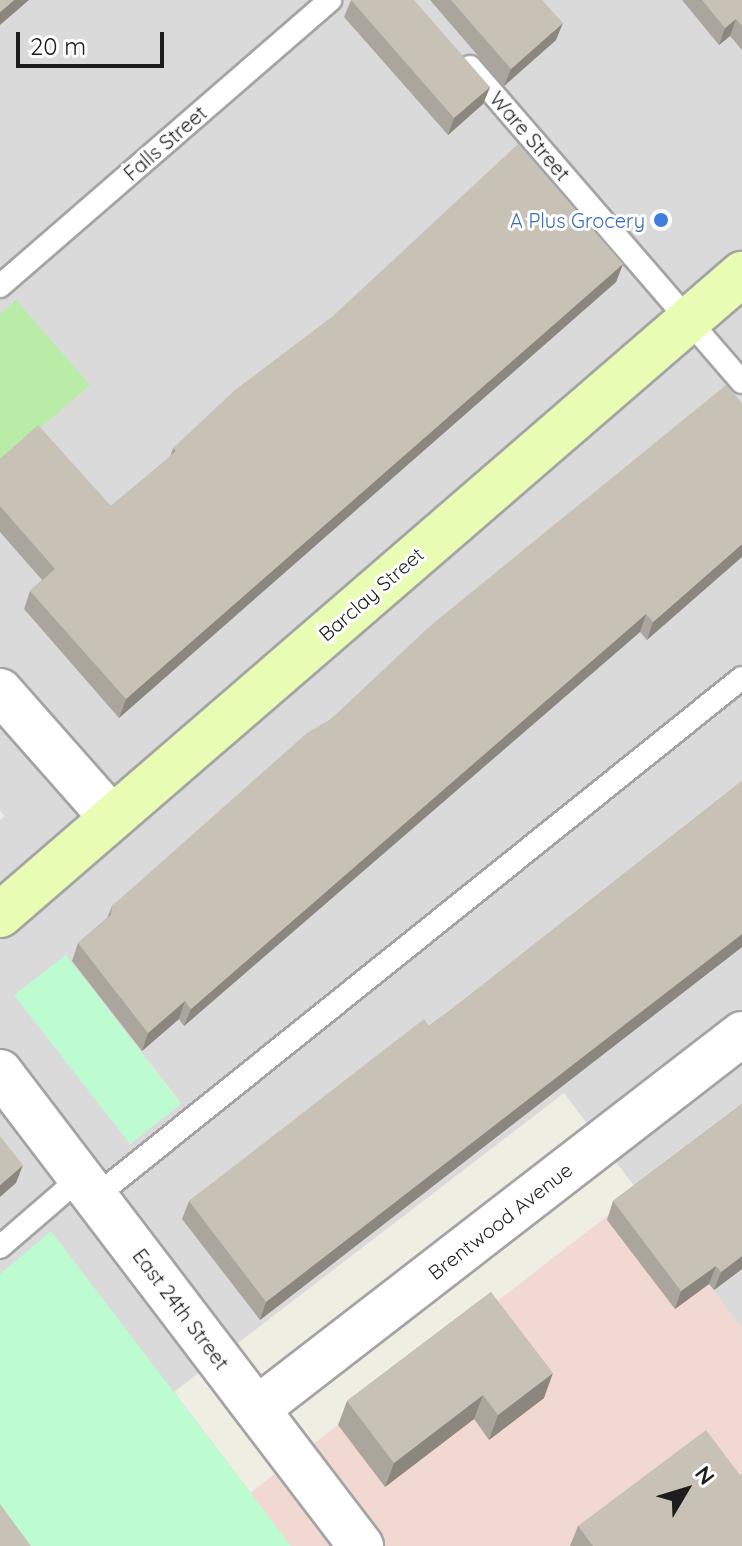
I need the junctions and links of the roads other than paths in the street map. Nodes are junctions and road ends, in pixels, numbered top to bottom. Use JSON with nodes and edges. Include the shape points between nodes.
{"nodes":[{"id":1,"x":330,"y":0,"type":"edge"},
{"id":2,"x":454,"y":48,"type":"edge"},
{"id":3,"x":742,"y":274,"type":"edge"},
{"id":4,"x":0,"y":286,"type":"edge"},
{"id":5,"x":689,"y":319,"type":"junction"},
{"id":6,"x":742,"y":382,"type":"edge"},
{"id":7,"x":742,"y":678,"type":"edge"},
{"id":8,"x":0,"y":691,"type":"edge"},
{"id":9,"x":112,"y":818,"type":"junction"},
{"id":10,"x":0,"y":915,"type":"edge"},
{"id":11,"x":742,"y":1034,"type":"edge"},
{"id":12,"x":0,"y":1072,"type":"edge"},
{"id":13,"x":88,"y":1187,"type":"junction"},
{"id":14,"x":0,"y":1247,"type":"edge"},
{"id":15,"x":257,"y":1409,"type":"junction"},
{"id":16,"x":361,"y":1546,"type":"edge"}],
"edges":[{"from":1,"to":4,"type":"lane","name":"Falls Street"},
{"from":2,"to":5,"type":"lane","name":"Ware Street"},
{"from":3,"to":5,"type":"street","name":"Barclay Street"},
{"from":5,"to":6,"type":"lane","name":"Ware Street"},
{"from":5,"to":9,"type":"street","name":"Barclay Street"},
{"from":7,"to":13,"type":"lane"},
{"from":8,"to":9,"type":"street"},
{"from":9,"to":10,"type":"street","name":"Barclay Street"},
{"from":11,"to":15,"type":"street","name":"Brentwood Avenue"},
{"from":12,"to":13,"type":"street","name":"East 24th Street"},
{"from":13,"to":14,"type":"lane"},
{"from":13,"to":15,"type":"street","name":"East 24th Street"},
{"from":15,"to":16,"type":"street","name":"East 24th Street"}]}
